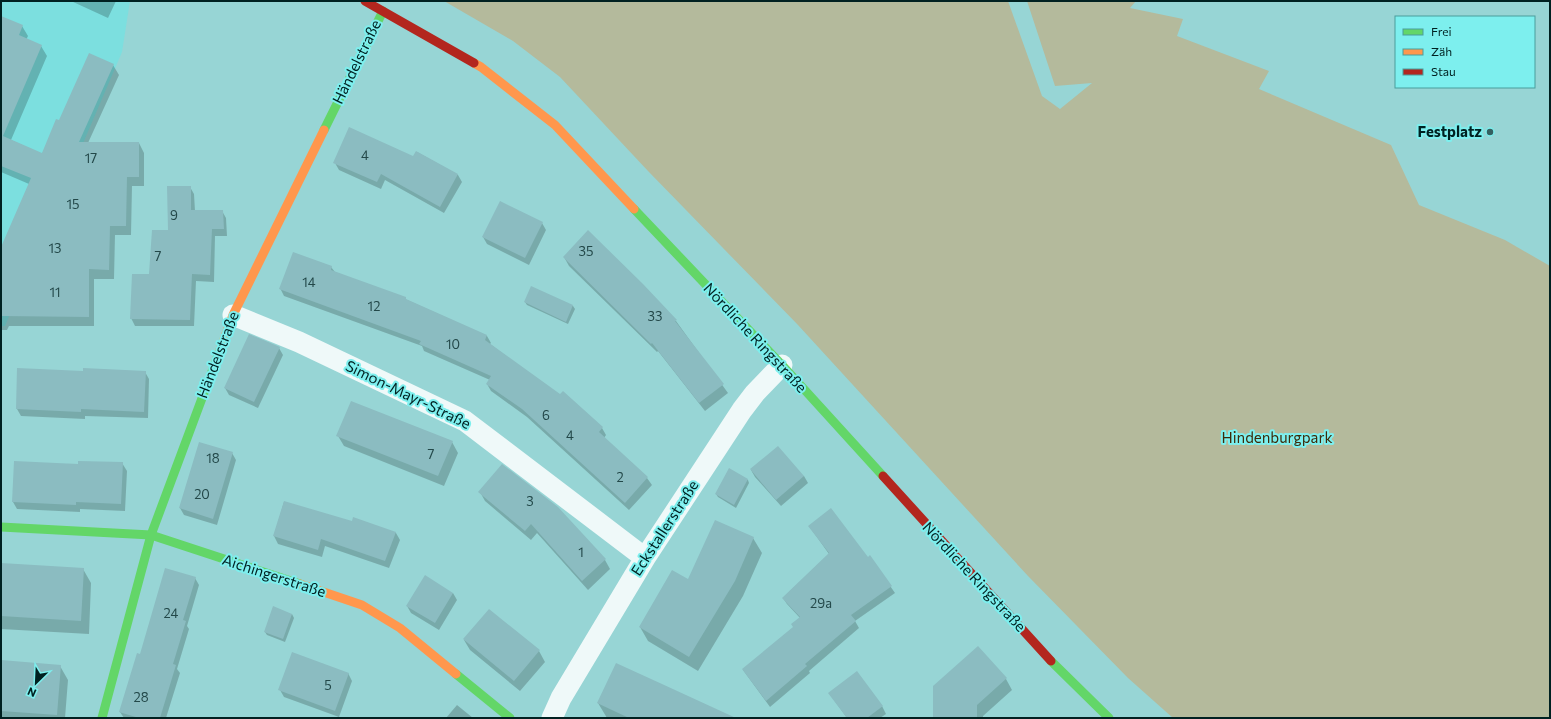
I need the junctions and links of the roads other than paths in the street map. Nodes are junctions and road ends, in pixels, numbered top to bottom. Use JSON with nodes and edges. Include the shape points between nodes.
{"nodes":[{"id":1,"x":365,"y":1,"type":"edge"},
{"id":2,"x":383,"y":11,"type":"junction"},
{"id":3,"x":232,"y":315,"type":"junction"},
{"id":4,"x":782,"y":365,"type":"junction"},
{"id":5,"x":1,"y":527,"type":"edge"},
{"id":6,"x":151,"y":535,"type":"junction"},
{"id":7,"x":645,"y":558,"type":"junction"},
{"id":8,"x":102,"y":718,"type":"edge"},
{"id":9,"x":510,"y":718,"type":"edge"},
{"id":10,"x":552,"y":718,"type":"edge"},
{"id":11,"x":1109,"y":718,"type":"edge"}],
"edges":[{"from":1,"to":2,"type":"street","name":"Nördliche Ringstraße"},
{"from":2,"to":3,"type":"street","name":"Händelstraße"},
{"from":2,"to":4,"type":"street","name":"Nördliche Ringstraße","via":[[481,67],[556,125]]},
{"from":3,"to":6,"type":"street","name":"Händelstraße"},
{"from":3,"to":7,"type":"street","name":"Simon-Mayr-Straße","via":[[299,342],[465,421]]},
{"from":4,"to":7,"type":"street","name":"Eckstallerstraße","via":[[742,410]]},
{"from":4,"to":11,"type":"street","name":"Nördliche Ringstraße","via":[[1049,659]]},
{"from":5,"to":6,"type":"street","name":"Aichingerstraße"},
{"from":6,"to":8,"type":"street","name":"Händelstraße"},
{"from":6,"to":9,"type":"street","name":"Aichingerstraße","via":[[362,604],[400,628]]},
{"from":7,"to":10,"type":"street","name":"Eckstallerstraße","via":[[561,698]]}]}
